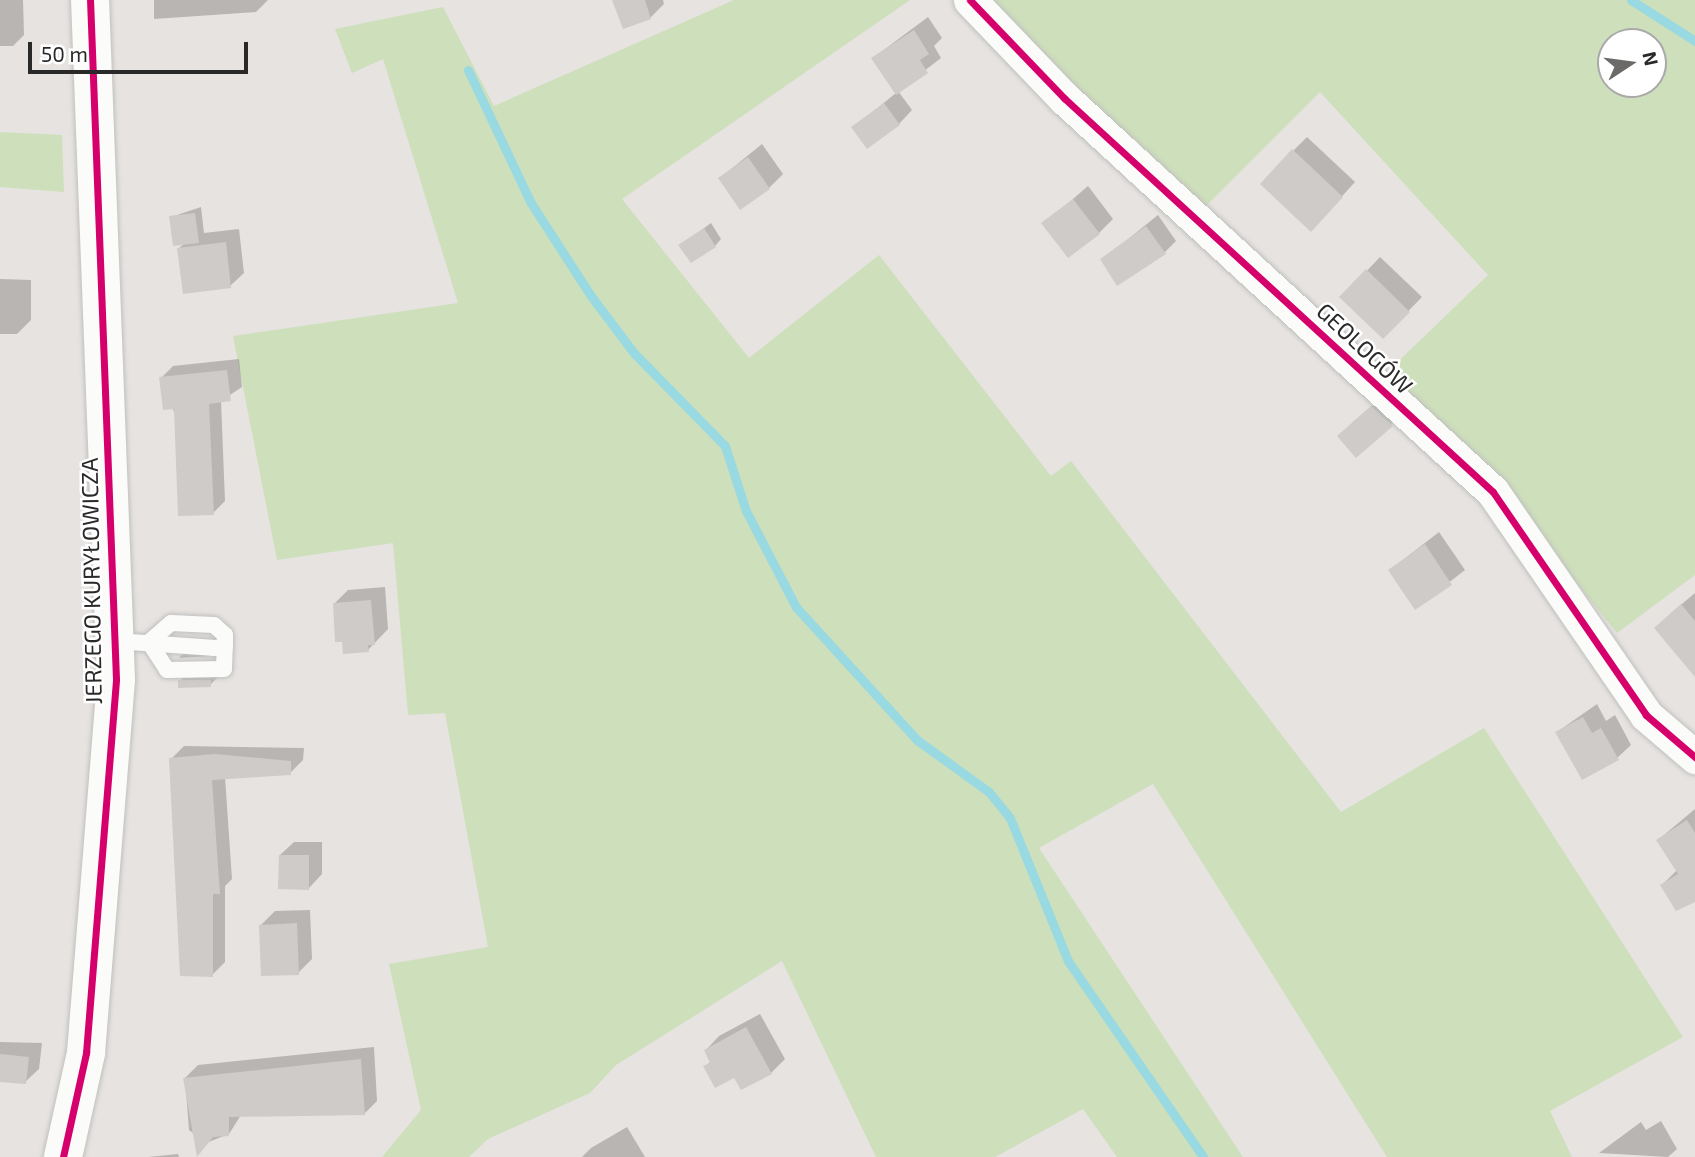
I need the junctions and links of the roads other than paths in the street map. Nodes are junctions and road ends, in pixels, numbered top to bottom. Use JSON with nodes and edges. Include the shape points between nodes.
{"nodes":[{"id":1,"x":90,"y":0,"type":"edge"},
{"id":2,"x":970,"y":0,"type":"edge"},
{"id":3,"x":133,"y":642,"type":"junction"},
{"id":4,"x":225,"y":646,"type":"junction"},
{"id":5,"x":1695,"y":757,"type":"edge"},
{"id":6,"x":63,"y":1157,"type":"edge"}],
"edges":[{"from":1,"to":3,"type":"street","name":"JERZEGO KURYŁOWICZA"},
{"from":2,"to":5,"type":"street","name":"GEOLOGÓW","via":[[1064,98],[1493,492],[1646,715]]},
{"from":3,"to":4,"type":"lane"},
{"from":3,"to":4,"type":"lane","via":[[171,623],[214,625]]},
{"from":3,"to":4,"type":"lane","via":[[167,670],[224,669]]},
{"from":3,"to":6,"type":"street","name":"JERZEGO KURYŁOWICZA","via":[[86,1053]]}]}
